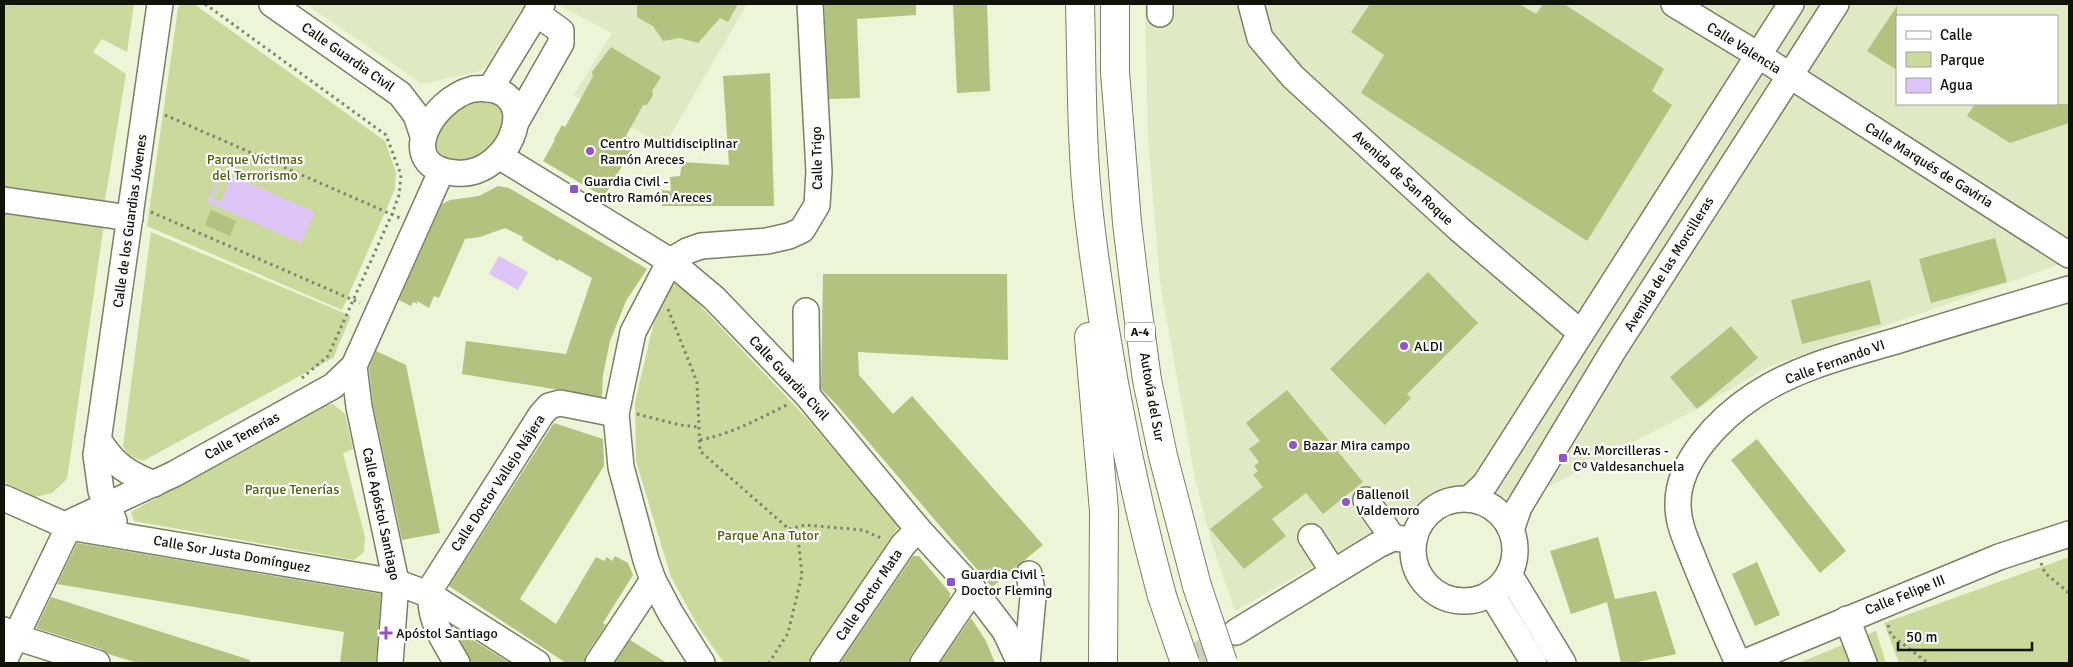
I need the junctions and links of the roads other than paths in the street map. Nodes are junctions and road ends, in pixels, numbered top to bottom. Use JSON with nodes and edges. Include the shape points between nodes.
{"nodes":[{"id":1,"x":160,"y":4,"type":"edge"},
{"id":2,"x":272,"y":4,"type":"edge"},
{"id":3,"x":291,"y":4,"type":"edge"},
{"id":4,"x":810,"y":4,"type":"edge"},
{"id":5,"x":1080,"y":4,"type":"edge"},
{"id":6,"x":1115,"y":4,"type":"edge"},
{"id":7,"x":1128,"y":4,"type":"edge"},
{"id":8,"x":1251,"y":4,"type":"edge"},
{"id":9,"x":1674,"y":4,"type":"edge"},
{"id":10,"x":1791,"y":4,"type":"edge"},
{"id":11,"x":1836,"y":4,"type":"edge"},
{"id":12,"x":539,"y":8,"type":"edge"},
{"id":13,"x":330,"y":45,"type":"junction"},
{"id":14,"x":1758,"y":55,"type":"junction"},
{"id":15,"x":1115,"y":72,"type":"junction"},
{"id":16,"x":1789,"y":76,"type":"junction"},
{"id":17,"x":490,"y":88,"type":"junction"},
{"id":18,"x":462,"y":92,"type":"junction"},
{"id":19,"x":400,"y":94,"type":"junction"},
{"id":20,"x":516,"y":122,"type":"junction"},
{"id":21,"x":423,"y":136,"type":"junction"},
{"id":22,"x":499,"y":156,"type":"junction"},
{"id":23,"x":441,"y":172,"type":"junction"},
{"id":24,"x":4,"y":200,"type":"edge"},
{"id":25,"x":131,"y":211,"type":"junction"},
{"id":26,"x":1089,"y":214,"type":"junction"},
{"id":27,"x":2069,"y":255,"type":"edge"},
{"id":28,"x":670,"y":261,"type":"junction"},
{"id":29,"x":2069,"y":288,"type":"edge"},
{"id":30,"x":806,"y":311,"type":"dead end"},
{"id":31,"x":1581,"y":333,"type":"junction"},
{"id":32,"x":354,"y":366,"type":"junction"},
{"id":33,"x":807,"y":395,"type":"junction"},
{"id":34,"x":315,"y":396,"type":"junction"},
{"id":35,"x":359,"y":407,"type":"junction"},
{"id":36,"x":616,"y":414,"type":"junction"},
{"id":37,"x":98,"y":439,"type":"junction"},
{"id":38,"x":154,"y":484,"type":"junction"},
{"id":39,"x":4,"y":498,"type":"edge"},
{"id":40,"x":1469,"y":499,"type":"junction"},
{"id":41,"x":1366,"y":500,"type":"dead end"},
{"id":42,"x":106,"y":506,"type":"junction"},
{"id":43,"x":69,"y":526,"type":"junction"},
{"id":44,"x":1511,"y":530,"type":"junction"},
{"id":45,"x":2069,"y":534,"type":"edge"},
{"id":46,"x":121,"y":535,"type":"junction"},
{"id":47,"x":910,"y":537,"type":"junction"},
{"id":48,"x":1311,"y":538,"type":"dead end"},
{"id":49,"x":1403,"y":539,"type":"junction"},
{"id":50,"x":1333,"y":571,"type":"junction"},
{"id":51,"x":1029,"y":574,"type":"dead end"},
{"id":52,"x":1509,"y":574,"type":"junction"},
{"id":53,"x":653,"y":580,"type":"junction"},
{"id":54,"x":396,"y":582,"type":"junction"},
{"id":55,"x":973,"y":589,"type":"junction"},
{"id":56,"x":1492,"y":593,"type":"junction"},
{"id":57,"x":430,"y":595,"type":"junction"},
{"id":58,"x":1847,"y":619,"type":"junction"},
{"id":59,"x":394,"y":622,"type":"junction"},
{"id":60,"x":1236,"y":632,"type":"tunnel mouth"},
{"id":61,"x":10,"y":634,"type":"edge"},
{"id":62,"x":1103,"y":660,"type":"edge"},
{"id":63,"x":4,"y":661,"type":"edge"},
{"id":64,"x":97,"y":663,"type":"edge"},
{"id":65,"x":390,"y":663,"type":"edge"},
{"id":66,"x":457,"y":663,"type":"edge"},
{"id":67,"x":537,"y":663,"type":"edge"},
{"id":68,"x":598,"y":663,"type":"edge"},
{"id":69,"x":702,"y":663,"type":"edge"},
{"id":70,"x":823,"y":663,"type":"edge"},
{"id":71,"x":923,"y":663,"type":"edge"},
{"id":72,"x":1020,"y":663,"type":"edge"},
{"id":73,"x":1026,"y":663,"type":"edge"},
{"id":74,"x":1185,"y":663,"type":"edge"},
{"id":75,"x":1223,"y":663,"type":"edge"},
{"id":76,"x":1534,"y":663,"type":"edge"},
{"id":77,"x":1563,"y":663,"type":"edge"},
{"id":78,"x":1738,"y":663,"type":"edge"},
{"id":79,"x":1743,"y":663,"type":"edge"},
{"id":80,"x":1864,"y":663,"type":"edge"}],
"edges":[{"from":1,"to":25,"type":"street","name":"Calle de los Guardias Jóvenes"},
{"from":2,"to":13,"type":"street","name":"Calle Guardia Civil"},
{"from":3,"to":13,"type":"street","via":[[320,29]]},
{"from":4,"to":28,"type":"street","name":"Calle Trigo","via":[[819,172],[817,206],[802,230],[789,236],[701,246]]},
{"from":5,"to":26,"type":"highway","number":"A-4"},
{"from":6,"to":15,"type":"highway","name":"Autovía del Sur","number":"A-4"},
{"from":7,"to":15,"type":"highway"},
{"from":8,"to":31,"type":"street","name":"Avenida de San Roque","via":[[1260,38],[1293,77],[1459,229]]},
{"from":9,"to":14,"type":"street","name":"Calle Valencia"},
{"from":10,"to":14,"type":"street"},
{"from":11,"to":16,"type":"street","name":"Avenida de las Morcilleras"},
{"from":12,"to":17,"type":"street"},
{"from":12,"to":20,"type":"street","via":[[561,31],[561,43]]},
{"from":13,"to":19,"type":"street","name":"Calle Guardia Civil"},
{"from":14,"to":16,"type":"street","name":"Calle Valencia"},
{"from":14,"to":31,"type":"street"},
{"from":15,"to":75,"type":"highway","name":"Autovía del Sur","number":"A-4","bridge":true,"via":[[1127,224],[1148,380],[1163,456],[1197,586]]},
{"from":16,"to":27,"type":"street","name":"Calle Marqués de Gaviria"},
{"from":16,"to":44,"type":"street","name":"Avenida de las Morcilleras","via":[[1518,506]]},
{"from":17,"to":18,"type":"street"},
{"from":17,"to":20,"type":"street","via":[[508,96],[516,109]]},
{"from":18,"to":19,"type":"street","name":"Calle Guardia Civil","via":[[432,96]]},
{"from":18,"to":21,"type":"street","via":[[438,109]]},
{"from":19,"to":21,"type":"street","name":"Calle Guardia Civil","via":[[416,116]]},
{"from":20,"to":22,"type":"street","via":[[510,140]]},
{"from":21,"to":23,"type":"street","via":[[426,156],[431,166]]},
{"from":22,"to":23,"type":"street","via":[[478,170],[463,174]]},
{"from":22,"to":28,"type":"street","name":"Calle Guardia Civil"},
{"from":23,"to":32,"type":"street","name":"Calle Tenerías"},
{"from":24,"to":25,"type":"street"},
{"from":25,"to":37,"type":"street","name":"Calle de los Guardias Jóvenes"},
{"from":26,"to":62,"type":"highway","via":[[1084,276],[1104,512]]},
{"from":26,"to":74,"type":"highway","number":"A-4","bridge":true,"via":[[1111,370],[1140,517]]},
{"from":28,"to":33,"type":"street","name":"Calle Guardia Civil","via":[[714,298]]},
{"from":28,"to":36,"type":"street","via":[[633,332]]},
{"from":29,"to":78,"type":"street","name":"Calle Fernando VI","via":[[1799,372],[1755,394],[1726,418],[1685,470],[1678,501],[1679,523]]},
{"from":30,"to":33,"type":"street"},
{"from":31,"to":40,"type":"street","via":[[1485,484]]},
{"from":32,"to":34,"type":"street","name":"Calle Tenerías","via":[[333,386]]},
{"from":32,"to":35,"type":"street","name":"Calle Apóstol Santiago"},
{"from":33,"to":47,"type":"street","name":"Calle Guardia Civil"},
{"from":34,"to":35,"type":"street","via":[[338,393]]},
{"from":34,"to":38,"type":"street","name":"Calle Tenerías"},
{"from":35,"to":54,"type":"street","name":"Calle Apóstol Santiago"},
{"from":36,"to":53,"type":"street","via":[[621,467]]},
{"from":36,"to":57,"type":"street","name":"Calle Doctor Vallejo Nájera","via":[[560,403],[549,406],[448,561]]},
{"from":37,"to":38,"type":"street","via":[[115,463]]},
{"from":37,"to":42,"type":"street","name":"Calle de los Guardias Jóvenes","via":[[98,472]]},
{"from":38,"to":42,"type":"street","name":"Calle Tenerías"},
{"from":39,"to":43,"type":"street","name":"Calle Sor Justa Domínguez"},
{"from":40,"to":44,"type":"street","via":[[1494,509]]},
{"from":40,"to":49,"type":"street","via":[[1440,505]]},
{"from":41,"to":49,"type":"street"},
{"from":42,"to":43,"type":"street","name":"Calle Tenerías"},
{"from":42,"to":46,"type":"street","name":"Calle de los Guardias Jóvenes"},
{"from":43,"to":46,"type":"street","name":"Calle Sor Justa Domínguez"},
{"from":43,"to":61,"type":"street"},
{"from":44,"to":52,"type":"street","via":[[1515,544]]},
{"from":45,"to":58,"type":"street","name":"Calle Felipe III","via":[[1999,556]]},
{"from":46,"to":54,"type":"street","name":"Calle Sor Justa Domínguez"},
{"from":47,"to":55,"type":"street","name":"Calle Guardia Civil"},
{"from":47,"to":70,"type":"street","name":"Calle Doctor Mata"},
{"from":48,"to":50,"type":"street"},
{"from":49,"to":50,"type":"street"},
{"from":49,"to":56,"type":"street","via":[[1418,573],[1442,596],[1476,599]]},
{"from":50,"to":60,"type":"street"},
{"from":51,"to":73,"type":"street","via":[[1033,598]]},
{"from":52,"to":56,"type":"street"},
{"from":52,"to":77,"type":"street"},
{"from":53,"to":68,"type":"street"},
{"from":53,"to":69,"type":"street"},
{"from":54,"to":57,"type":"street"},
{"from":54,"to":59,"type":"street","name":"Calle Apóstol Santiago"},
{"from":55,"to":71,"type":"street"},
{"from":55,"to":72,"type":"street","name":"Calle Guardia Civil","via":[[1005,631]]},
{"from":56,"to":76,"type":"street"},
{"from":57,"to":59,"type":"street"},
{"from":57,"to":66,"type":"street","via":[[435,626]]},
{"from":57,"to":67,"type":"street"},
{"from":58,"to":79,"type":"street","name":"Calle Felipe III"},
{"from":58,"to":80,"type":"street"},
{"from":59,"to":65,"type":"street","name":"Calle Apóstol Santiago"},
{"from":61,"to":63,"type":"street"},
{"from":61,"to":64,"type":"street"}]}
